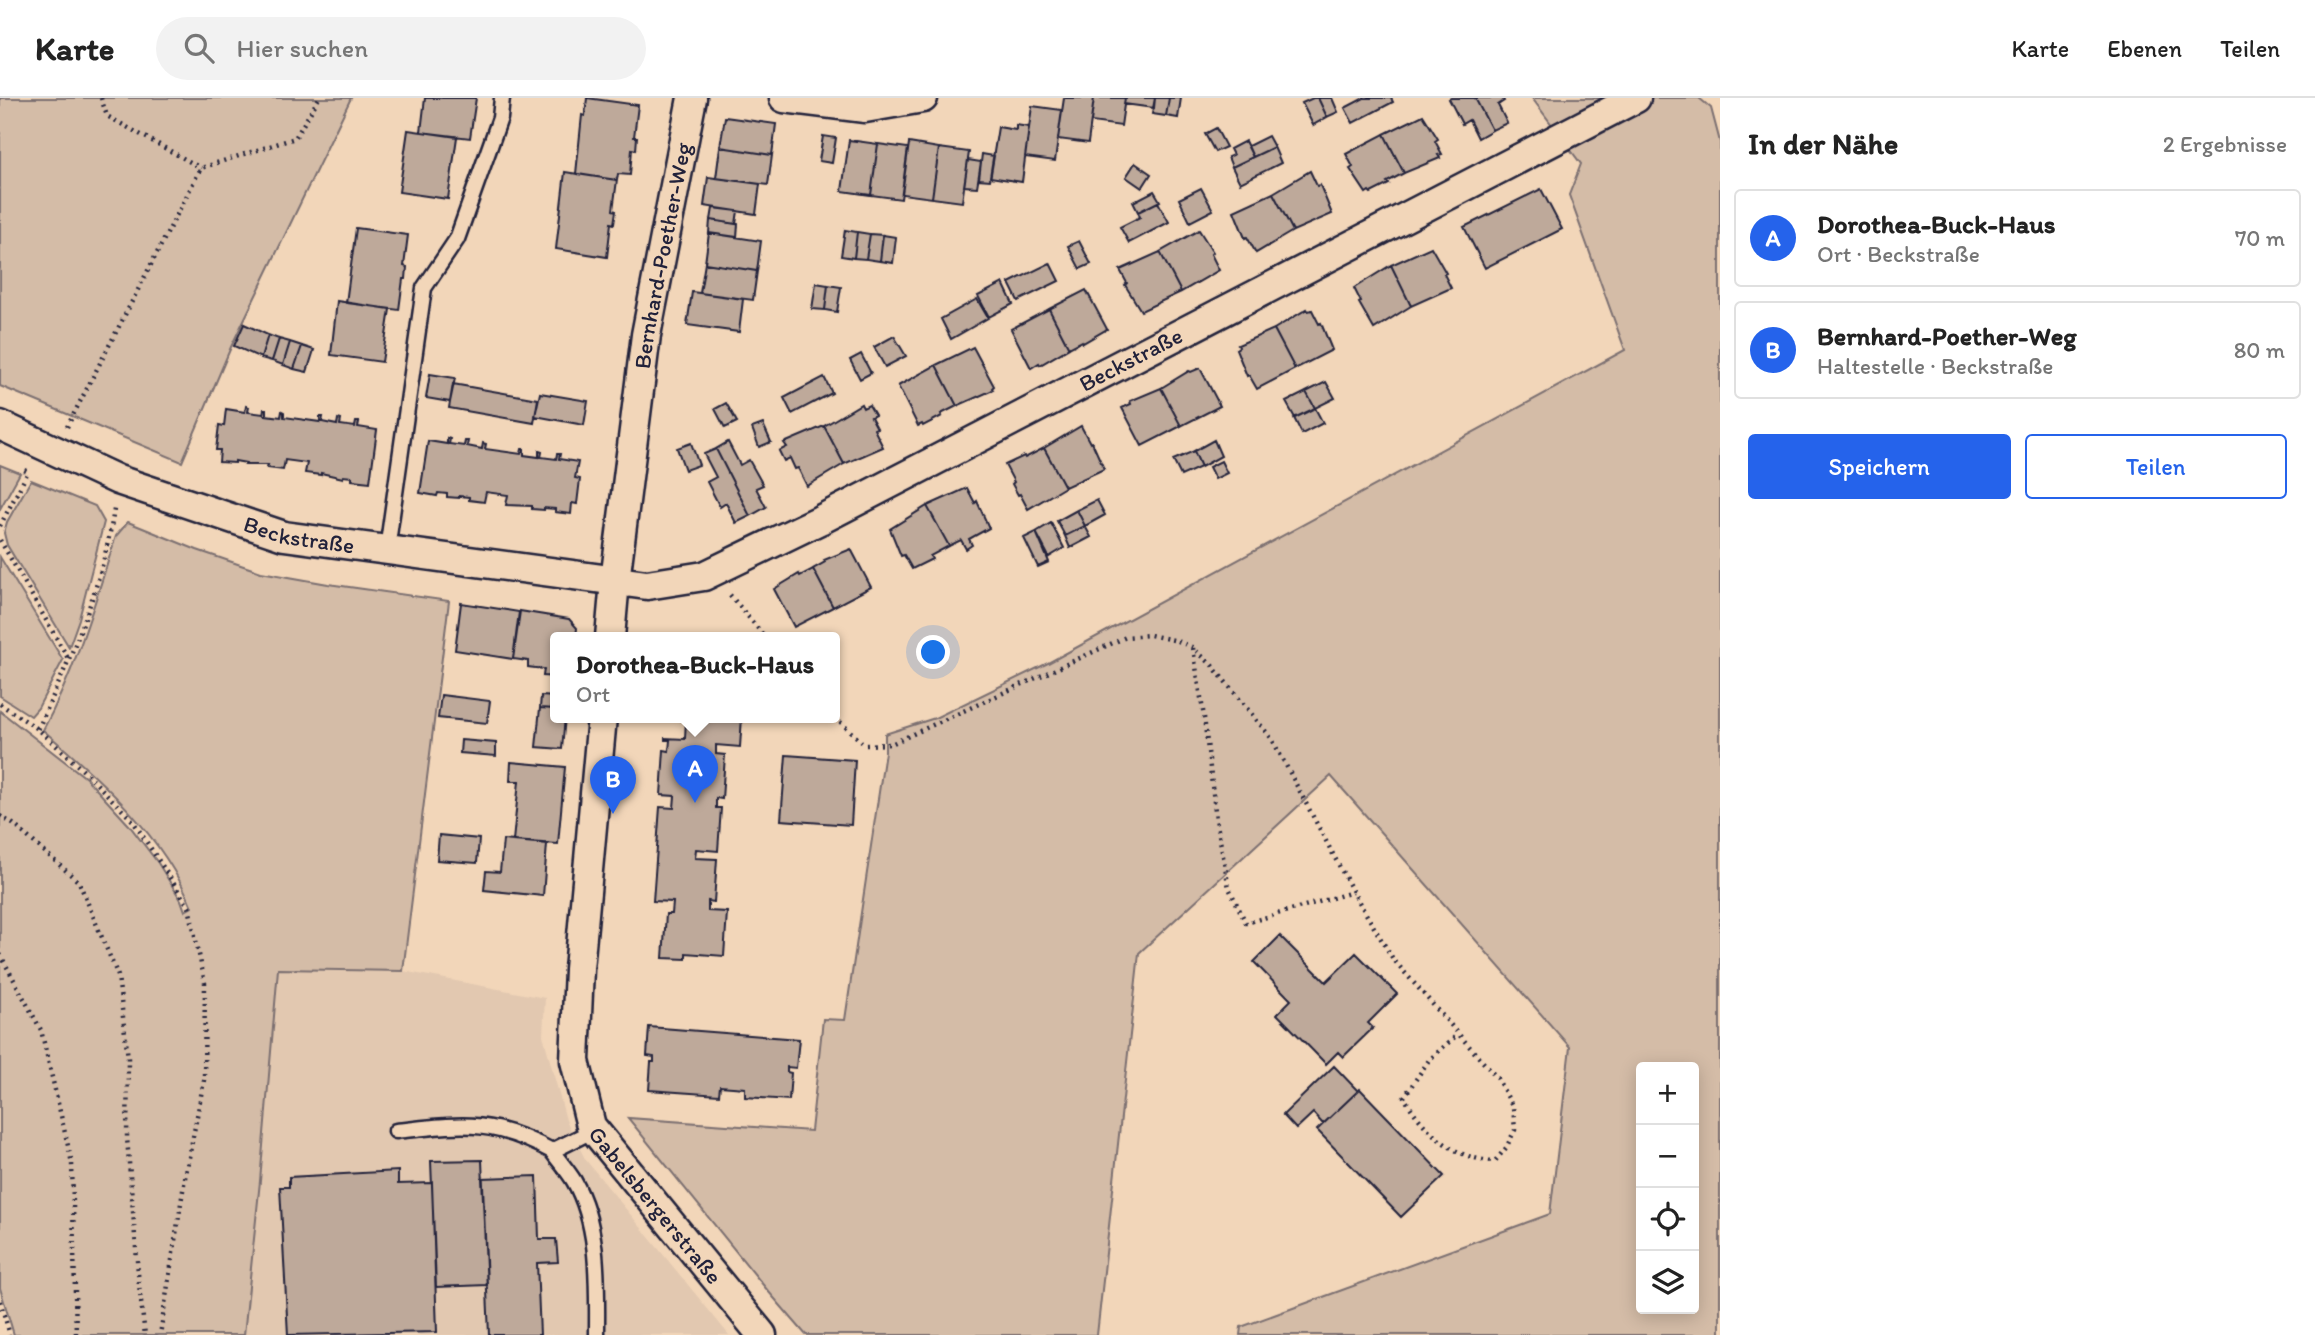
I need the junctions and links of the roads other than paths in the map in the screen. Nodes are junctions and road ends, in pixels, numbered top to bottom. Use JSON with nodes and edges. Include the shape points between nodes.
{"nodes":[{"id":1,"x":502,"y":98,"type":"edge"},
{"id":2,"x":692,"y":98,"type":"edge"},
{"id":3,"x":784,"y":98,"type":"edge"},
{"id":4,"x":923,"y":98,"type":"edge"},
{"id":5,"x":1636,"y":98,"type":"edge"},
{"id":6,"x":11,"y":431,"type":"edge"},
{"id":7,"x":387,"y":550,"type":"junction"},
{"id":8,"x":615,"y":581,"type":"junction"},
{"id":9,"x":610,"y":632,"type":"edge"},
{"id":10,"x":601,"y":723,"type":"edge"},
{"id":11,"x":594,"y":1130,"type":"junction"},
{"id":12,"x":396,"y":1131,"type":"dead end"},
{"id":13,"x":552,"y":1151,"type":"junction"},
{"id":14,"x":597,"y":1335,"type":"edge"},
{"id":15,"x":761,"y":1335,"type":"edge"}],
"edges":[{"from":1,"to":7,"type":"lane","via":[[500,118],[457,239],[424,288]]},
{"from":2,"to":8,"type":"street","name":"Bernhard-Poether-Weg","via":[[646,335]]},
{"from":3,"to":4,"type":"street","via":[[865,108]]},
{"from":5,"to":8,"type":"street","name":"Beckstraße","via":[[712,573],[647,585]]},
{"from":6,"to":7,"type":"street","name":"Beckstraße","via":[[118,480],[284,536]]},
{"from":7,"to":8,"type":"street","name":"Beckstraße"},
{"from":8,"to":9,"type":"street"},
{"from":10,"to":11,"type":"street","name":"Gabelsbergerstraße","via":[[575,1062]]},
{"from":11,"to":13,"type":"lane"},
{"from":11,"to":15,"type":"street","name":"Gabelsbergerstraße"},
{"from":12,"to":13,"type":"lane","via":[[465,1124],[500,1128]]},
{"from":13,"to":14,"type":"lane","via":[[574,1181],[591,1225]]}]}
